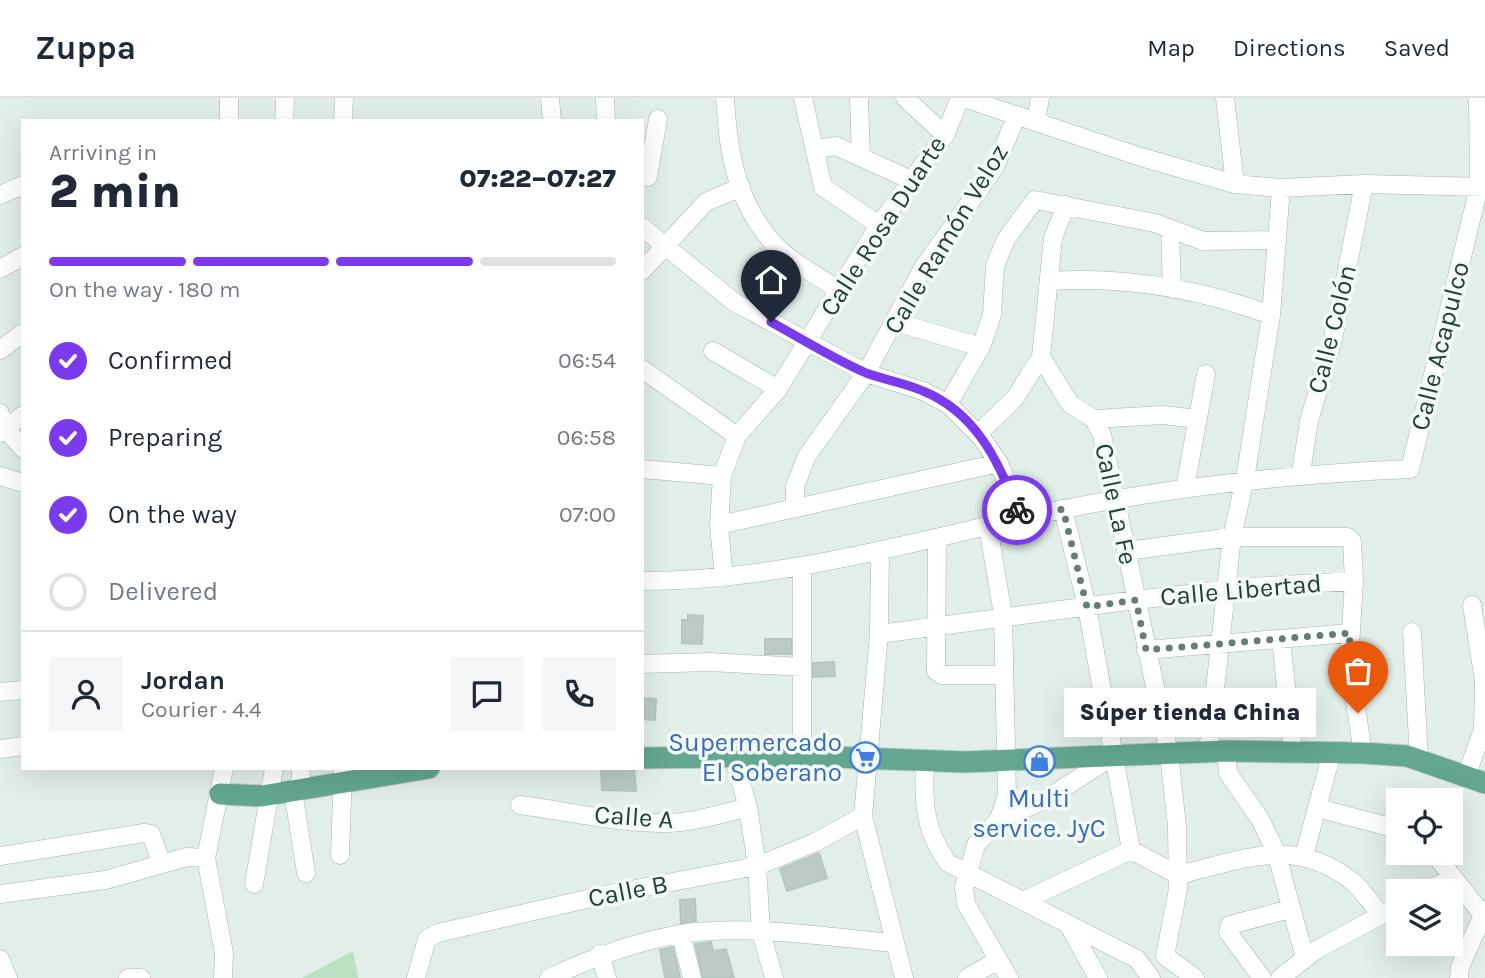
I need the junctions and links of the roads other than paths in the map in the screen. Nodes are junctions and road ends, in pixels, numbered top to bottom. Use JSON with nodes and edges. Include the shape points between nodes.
{"nodes":[{"id":1,"x":229,"y":98,"type":"edge"},
{"id":2,"x":344,"y":98,"type":"edge"},
{"id":3,"x":550,"y":98,"type":"edge"},
{"id":4,"x":605,"y":98,"type":"edge"},
{"id":5,"x":724,"y":98,"type":"edge"},
{"id":6,"x":803,"y":98,"type":"edge"},
{"id":7,"x":859,"y":98,"type":"edge"},
{"id":8,"x":905,"y":98,"type":"edge"},
{"id":9,"x":962,"y":98,"type":"edge"},
{"id":10,"x":1040,"y":98,"type":"edge"},
{"id":11,"x":1225,"y":98,"type":"edge"},
{"id":12,"x":1478,"y":98,"type":"edge"},
{"id":13,"x":285,"y":101,"type":"dead end"},
{"id":14,"x":1017,"y":115,"type":"junction"},
{"id":15,"x":229,"y":119,"type":"edge"},
{"id":16,"x":284,"y":119,"type":"edge"},
{"id":17,"x":343,"y":119,"type":"edge"},
{"id":18,"x":552,"y":119,"type":"edge"},
{"id":19,"x":606,"y":119,"type":"edge"},
{"id":20,"x":658,"y":119,"type":"dead end"},
{"id":21,"x":1036,"y":121,"type":"junction"},
{"id":22,"x":945,"y":135,"type":"junction"},
{"id":23,"x":815,"y":149,"type":"junction"},
{"id":24,"x":861,"y":157,"type":"junction"},
{"id":25,"x":651,"y":178,"type":"edge"},
{"id":26,"x":911,"y":180,"type":"junction"},
{"id":27,"x":1235,"y":184,"type":"junction"},
{"id":28,"x":1364,"y":184,"type":"junction"},
{"id":29,"x":21,"y":186,"type":"edge"},
{"id":30,"x":741,"y":187,"type":"junction"},
{"id":31,"x":1483,"y":187,"type":"edge"},
{"id":32,"x":1281,"y":188,"type":"junction"},
{"id":33,"x":0,"y":195,"type":"edge"},
{"id":34,"x":1066,"y":205,"type":"junction"},
{"id":35,"x":878,"y":225,"type":"junction"},
{"id":36,"x":644,"y":229,"type":"edge"},
{"id":37,"x":1170,"y":229,"type":"junction"},
{"id":38,"x":1277,"y":240,"type":"junction"},
{"id":39,"x":664,"y":244,"type":"junction"},
{"id":40,"x":21,"y":257,"type":"edge"},
{"id":41,"x":644,"y":265,"type":"edge"},
{"id":42,"x":0,"y":269,"type":"edge"},
{"id":43,"x":1050,"y":281,"type":"junction"},
{"id":44,"x":1172,"y":289,"type":"junction"},
{"id":45,"x":839,"y":290,"type":"junction"},
{"id":46,"x":1271,"y":315,"type":"junction"},
{"id":47,"x":895,"y":322,"type":"junction"},
{"id":48,"x":21,"y":334,"type":"edge"},
{"id":49,"x":808,"y":342,"type":"junction"},
{"id":50,"x":981,"y":347,"type":"junction"},
{"id":51,"x":0,"y":350,"type":"edge"},
{"id":52,"x":713,"y":351,"type":"dead end"},
{"id":53,"x":1041,"y":357,"type":"junction"},
{"id":54,"x":644,"y":370,"type":"edge"},
{"id":55,"x":866,"y":373,"type":"junction"},
{"id":56,"x":1206,"y":374,"type":"dead end"},
{"id":57,"x":778,"y":389,"type":"junction"},
{"id":58,"x":948,"y":404,"type":"junction"},
{"id":59,"x":21,"y":416,"type":"edge"},
{"id":60,"x":1094,"y":419,"type":"junction"},
{"id":61,"x":1197,"y":419,"type":"junction"},
{"id":62,"x":2,"y":425,"type":"edge"},
{"id":63,"x":978,"y":433,"type":"junction"},
{"id":64,"x":737,"y":436,"type":"junction"},
{"id":65,"x":21,"y":447,"type":"edge"},
{"id":66,"x":999,"y":463,"type":"junction"},
{"id":67,"x":644,"y":470,"type":"edge"},
{"id":68,"x":1301,"y":473,"type":"junction"},
{"id":69,"x":0,"y":476,"type":"edge"},
{"id":70,"x":722,"y":476,"type":"junction"},
{"id":71,"x":1245,"y":479,"type":"junction"},
{"id":72,"x":21,"y":482,"type":"edge"},
{"id":73,"x":1185,"y":488,"type":"junction"},
{"id":74,"x":1115,"y":499,"type":"junction"},
{"id":75,"x":795,"y":508,"type":"junction"},
{"id":76,"x":1063,"y":509,"type":"junction"},
{"id":77,"x":1020,"y":518,"type":"junction"},
{"id":78,"x":719,"y":525,"type":"junction"},
{"id":79,"x":988,"y":526,"type":"junction"},
{"id":80,"x":1232,"y":537,"type":"junction"},
{"id":81,"x":937,"y":538,"type":"junction"},
{"id":82,"x":1126,"y":551,"type":"junction"},
{"id":83,"x":880,"y":552,"type":"junction"},
{"id":84,"x":802,"y":567,"type":"junction"},
{"id":85,"x":724,"y":578,"type":"junction"},
{"id":86,"x":644,"y":581,"type":"edge"},
{"id":87,"x":1354,"y":581,"type":"junction"},
{"id":88,"x":1225,"y":591,"type":"junction"},
{"id":89,"x":1136,"y":600,"type":"junction"},
{"id":90,"x":1472,"y":605,"type":"dead end"},
{"id":91,"x":1087,"y":607,"type":"junction"},
{"id":92,"x":1003,"y":615,"type":"junction"},
{"id":93,"x":936,"y":628,"type":"junction"},
{"id":94,"x":1412,"y":632,"type":"dead end"},
{"id":95,"x":1350,"y":633,"type":"junction"},
{"id":96,"x":879,"y":634,"type":"junction"},
{"id":97,"x":1281,"y":639,"type":"junction"},
{"id":98,"x":1219,"y":645,"type":"junction"},
{"id":99,"x":1146,"y":650,"type":"junction"},
{"id":100,"x":644,"y":664,"type":"edge"},
{"id":101,"x":802,"y":667,"type":"junction"},
{"id":102,"x":1004,"y":675,"type":"junction"},
{"id":103,"x":1484,"y":680,"type":"edge"},
{"id":104,"x":21,"y":690,"type":"edge"},
{"id":105,"x":0,"y":692,"type":"edge"},
{"id":106,"x":21,"y":746,"type":"edge"},
{"id":107,"x":0,"y":749,"type":"edge"},
{"id":108,"x":1217,"y":751,"type":"junction"},
{"id":109,"x":1293,"y":752,"type":"junction"},
{"id":110,"x":1332,"y":752,"type":"junction"},
{"id":111,"x":1169,"y":753,"type":"junction"},
{"id":112,"x":1363,"y":753,"type":"junction"},
{"id":113,"x":733,"y":755,"type":"junction"},
{"id":114,"x":802,"y":756,"type":"junction"},
{"id":115,"x":866,"y":757,"type":"junction"},
{"id":116,"x":1112,"y":757,"type":"junction"},
{"id":117,"x":644,"y":758,"type":"edge"},
{"id":118,"x":1419,"y":759,"type":"junction"},
{"id":119,"x":1005,"y":761,"type":"junction"},
{"id":120,"x":925,"y":762,"type":"junction"},
{"id":121,"x":224,"y":770,"type":"edge"},
{"id":122,"x":274,"y":770,"type":"edge"},
{"id":123,"x":404,"y":770,"type":"edge"},
{"id":124,"x":342,"y":775,"type":"edge"},
{"id":125,"x":1475,"y":780,"type":"edge"},
{"id":126,"x":298,"y":783,"type":"edge"},
{"id":127,"x":219,"y":794,"type":"junction"},
{"id":128,"x":270,"y":795,"type":"junction"},
{"id":129,"x":1485,"y":796,"type":"edge"},
{"id":130,"x":520,"y":805,"type":"dead end"},
{"id":131,"x":748,"y":807,"type":"junction"},
{"id":132,"x":1317,"y":807,"type":"junction"},
{"id":133,"x":863,"y":816,"type":"junction"},
{"id":134,"x":999,"y":819,"type":"junction"},
{"id":135,"x":1386,"y":826,"type":"edge"},
{"id":136,"x":1131,"y":850,"type":"junction"},
{"id":137,"x":1276,"y":852,"type":"junction"},
{"id":138,"x":340,"y":855,"type":"dead end"},
{"id":139,"x":0,"y":856,"type":"edge"},
{"id":140,"x":1304,"y":856,"type":"junction"},
{"id":141,"x":206,"y":858,"type":"junction"},
{"id":142,"x":162,"y":864,"type":"junction"},
{"id":143,"x":1443,"y":865,"type":"edge"},
{"id":144,"x":757,"y":866,"type":"junction"},
{"id":145,"x":306,"y":873,"type":"dead end"},
{"id":146,"x":969,"y":873,"type":"junction"},
{"id":147,"x":1178,"y":875,"type":"junction"},
{"id":148,"x":1452,"y":877,"type":"junction"},
{"id":149,"x":1448,"y":879,"type":"edge"},
{"id":150,"x":254,"y":884,"type":"dead end"},
{"id":151,"x":0,"y":894,"type":"edge"},
{"id":152,"x":1023,"y":901,"type":"junction"},
{"id":153,"x":1290,"y":909,"type":"junction"},
{"id":154,"x":1386,"y":912,"type":"edge"},
{"id":155,"x":1484,"y":912,"type":"edge"},
{"id":156,"x":1381,"y":915,"type":"junction"},
{"id":157,"x":1068,"y":926,"type":"junction"},
{"id":158,"x":761,"y":932,"type":"junction"},
{"id":159,"x":681,"y":934,"type":"junction"},
{"id":160,"x":894,"y":943,"type":"junction"},
{"id":161,"x":600,"y":954,"type":"junction"},
{"id":162,"x":1165,"y":956,"type":"junction"},
{"id":163,"x":1305,"y":958,"type":"junction"},
{"id":164,"x":0,"y":959,"type":"edge"},
{"id":165,"x":1137,"y":959,"type":"junction"},
{"id":166,"x":998,"y":960,"type":"junction"},
{"id":167,"x":219,"y":977,"type":"edge"},
{"id":168,"x":8,"y":978,"type":"edge"},
{"id":169,"x":128,"y":978,"type":"edge"},
{"id":170,"x":141,"y":978,"type":"edge"},
{"id":171,"x":416,"y":978,"type":"edge"},
{"id":172,"x":549,"y":978,"type":"edge"},
{"id":173,"x":607,"y":978,"type":"edge"},
{"id":174,"x":692,"y":978,"type":"edge"},
{"id":175,"x":774,"y":978,"type":"edge"},
{"id":176,"x":904,"y":978,"type":"edge"},
{"id":177,"x":967,"y":978,"type":"edge"},
{"id":178,"x":1009,"y":978,"type":"edge"},
{"id":179,"x":1098,"y":978,"type":"edge"},
{"id":180,"x":1151,"y":978,"type":"edge"},
{"id":181,"x":1195,"y":978,"type":"edge"},
{"id":182,"x":1262,"y":978,"type":"edge"},
{"id":183,"x":1280,"y":978,"type":"edge"},
{"id":184,"x":1459,"y":978,"type":"edge"}],
"edges":[{"from":1,"to":15,"type":"street"},
{"from":2,"to":17,"type":"street"},
{"from":3,"to":18,"type":"street"},
{"from":4,"to":19,"type":"street"},
{"from":5,"to":30,"type":"street","via":[[728,151]]},
{"from":6,"to":23,"type":"street"},
{"from":7,"to":24,"type":"street"},
{"from":8,"to":22,"type":"street"},
{"from":9,"to":14,"type":"street"},
{"from":9,"to":22,"type":"street","name":"Calle Rosa Duarte"},
{"from":10,"to":21,"type":"street"},
{"from":11,"to":27,"type":"street"},
{"from":12,"to":31,"type":"street","name":"Calle Acapulco"},
{"from":13,"to":16,"type":"street"},
{"from":14,"to":21,"type":"street"},
{"from":14,"to":47,"type":"street","name":"Calle Ramón Veloz","via":[[995,167],[923,268]]},
{"from":20,"to":25,"type":"street"},
{"from":21,"to":27,"type":"street"},
{"from":22,"to":26,"type":"street","name":"Calle Rosa Duarte"},
{"from":23,"to":24,"type":"street","via":[[836,146]]},
{"from":23,"to":35,"type":"street","via":[[824,187]]},
{"from":24,"to":26,"type":"street"},
{"from":26,"to":35,"type":"street","name":"Calle Rosa Duarte"},
{"from":27,"to":32,"type":"street"},
{"from":28,"to":31,"type":"street"},
{"from":28,"to":32,"type":"street"},
{"from":28,"to":68,"type":"street","name":"Calle Colón"},
{"from":29,"to":33,"type":"street"},
{"from":30,"to":39,"type":"street","via":[[706,202]]},
{"from":30,"to":45,"type":"street","via":[[749,211],[778,248]]},
{"from":31,"to":68,"type":"street","name":"Calle Acapulco","via":[[1410,469]]},
{"from":32,"to":38,"type":"street"},
{"from":34,"to":37,"type":"street"},
{"from":34,"to":43,"type":"street","via":[[1053,237]]},
{"from":34,"to":50,"type":"street","via":[[1035,200],[1006,239],[995,266],[992,315]]},
{"from":35,"to":45,"type":"street","name":"Calle Rosa Duarte"},
{"from":36,"to":39,"type":"street"},
{"from":37,"to":38,"type":"street","via":[[1203,241]]},
{"from":37,"to":44,"type":"street"},
{"from":38,"to":46,"type":"street"},
{"from":39,"to":41,"type":"street"},
{"from":39,"to":49,"type":"street","via":[[734,302]]},
{"from":40,"to":42,"type":"street"},
{"from":43,"to":44,"type":"street","via":[[1098,278]]},
{"from":43,"to":53,"type":"street"},
{"from":44,"to":46,"type":"street","via":[[1221,297]]},
{"from":45,"to":49,"type":"street","name":"Calle Rosa Duarte"},
{"from":46,"to":71,"type":"street"},
{"from":47,"to":50,"type":"street"},
{"from":47,"to":55,"type":"street","name":"Calle Ramón Veloz"},
{"from":48,"to":51,"type":"street"},
{"from":49,"to":55,"type":"street"},
{"from":49,"to":57,"type":"street","name":"Calle Rosa Duarte"},
{"from":50,"to":58,"type":"street"},
{"from":52,"to":57,"type":"street"},
{"from":53,"to":60,"type":"street","name":"Calle La Fe","via":[[1070,404]]},
{"from":53,"to":63,"type":"street","via":[[1015,398]]},
{"from":54,"to":64,"type":"street"},
{"from":55,"to":58,"type":"street"},
{"from":55,"to":75,"type":"street","name":"Calle Ramón Veloz","via":[[807,456],[795,486]]},
{"from":56,"to":61,"type":"street"},
{"from":57,"to":64,"type":"street","name":"Calle Rosa Duarte"},
{"from":58,"to":63,"type":"street"},
{"from":59,"to":62,"type":"street"},
{"from":60,"to":61,"type":"street","via":[[1163,415]]},
{"from":60,"to":74,"type":"street","name":"Calle La Fe","via":[[1102,435]]},
{"from":61,"to":73,"type":"street"},
{"from":62,"to":65,"type":"street"},
{"from":63,"to":66,"type":"street"},
{"from":64,"to":70,"type":"street","name":"Calle Rosa Duarte"},
{"from":66,"to":75,"type":"street"},
{"from":66,"to":77,"type":"street"},
{"from":67,"to":70,"type":"street"},
{"from":68,"to":71,"type":"street"},
{"from":69,"to":72,"type":"street"},
{"from":70,"to":78,"type":"street","name":"Calle Rosa Duarte"},
{"from":71,"to":73,"type":"street"},
{"from":71,"to":80,"type":"street"},
{"from":73,"to":74,"type":"street"},
{"from":74,"to":76,"type":"street"},
{"from":74,"to":82,"type":"street","name":"Calle La Fe"},
{"from":75,"to":78,"type":"street"},
{"from":76,"to":77,"type":"street"},
{"from":76,"to":91,"type":"street"},
{"from":77,"to":79,"type":"street"},
{"from":78,"to":85,"type":"street","name":"Calle Rosa Duarte"},
{"from":79,"to":81,"type":"street"},
{"from":79,"to":92,"type":"street"},
{"from":80,"to":82,"type":"street"},
{"from":80,"to":87,"type":"street","via":[[1348,537]]},
{"from":80,"to":88,"type":"street"},
{"from":81,"to":83,"type":"street"},
{"from":81,"to":93,"type":"street"},
{"from":82,"to":89,"type":"street","name":"Calle La Fe"},
{"from":83,"to":84,"type":"street"},
{"from":83,"to":96,"type":"street"},
{"from":84,"to":85,"type":"street"},
{"from":84,"to":101,"type":"street"},
{"from":85,"to":86,"type":"street"},
{"from":87,"to":88,"type":"street","name":"Calle Libertad"},
{"from":87,"to":95,"type":"street"},
{"from":88,"to":89,"type":"street","name":"Calle Libertad"},
{"from":88,"to":98,"type":"street"},
{"from":89,"to":91,"type":"street","name":"Calle Libertad"},
{"from":89,"to":99,"type":"street","name":"Calle La Fe"},
{"from":90,"to":103,"type":"street"},
{"from":91,"to":92,"type":"street","name":"Calle Libertad"},
{"from":91,"to":116,"type":"street"},
{"from":92,"to":93,"type":"street","name":"Calle Libertad"},
{"from":92,"to":102,"type":"street"},
{"from":93,"to":96,"type":"street","name":"Calle Libertad"},
{"from":93,"to":102,"type":"street","via":[[939,674]]},
{"from":94,"to":118,"type":"street"},
{"from":95,"to":97,"type":"street"},
{"from":95,"to":112,"type":"street","via":[[1349,663]]},
{"from":96,"to":115,"type":"street"},
{"from":97,"to":98,"type":"street"},
{"from":97,"to":109,"type":"street"},
{"from":98,"to":99,"type":"street"},
{"from":98,"to":108,"type":"street"},
{"from":99,"to":111,"type":"street","name":"Calle La Fe"},
{"from":100,"to":101,"type":"street"},
{"from":101,"to":114,"type":"street"},
{"from":102,"to":119,"type":"street"},
{"from":103,"to":125,"type":"street"},
{"from":104,"to":105,"type":"street"},
{"from":106,"to":107,"type":"street"},
{"from":108,"to":109,"type":"main road"},
{"from":108,"to":111,"type":"main road"},
{"from":108,"to":137,"type":"street","via":[[1261,819]]},
{"from":109,"to":110,"type":"main road"},
{"from":110,"to":112,"type":"main road"},
{"from":110,"to":132,"type":"street"},
{"from":111,"to":116,"type":"main road"},
{"from":111,"to":147,"type":"street","name":"Calle La Fe"},
{"from":112,"to":118,"type":"main road"},
{"from":113,"to":114,"type":"main road"},
{"from":113,"to":117,"type":"main road"},
{"from":113,"to":131,"type":"street"},
{"from":114,"to":115,"type":"main road"},
{"from":115,"to":120,"type":"main road"},
{"from":115,"to":133,"type":"street"},
{"from":116,"to":119,"type":"main road"},
{"from":116,"to":134,"type":"street","via":[[1043,801]]},
{"from":116,"to":136,"type":"street"},
{"from":118,"to":125,"type":"main road"},
{"from":119,"to":120,"type":"main road"},
{"from":119,"to":134,"type":"street","via":[[1006,795]]},
{"from":120,"to":146,"type":"street","via":[[924,816],[934,844],[948,863]]},
{"from":121,"to":127,"type":"street"},
{"from":122,"to":128,"type":"street"},
{"from":123,"to":124,"type":"main road"},
{"from":124,"to":126,"type":"main road"},
{"from":124,"to":138,"type":"street"},
{"from":125,"to":129,"type":"main road"},
{"from":126,"to":128,"type":"main road"},
{"from":126,"to":145,"type":"street"},
{"from":127,"to":128,"type":"main road"},
{"from":127,"to":141,"type":"street"},
{"from":128,"to":150,"type":"street"},
{"from":130,"to":131,"type":"street","name":"Calle A","via":[[619,821],[666,823]]},
{"from":131,"to":144,"type":"street"},
{"from":132,"to":135,"type":"street"},
{"from":132,"to":140,"type":"street"},
{"from":133,"to":144,"type":"street","name":"Calle B"},
{"from":133,"to":160,"type":"street"},
{"from":134,"to":146,"type":"street","via":[[976,845]]},
{"from":136,"to":147,"type":"street"},
{"from":136,"to":152,"type":"street"},
{"from":137,"to":140,"type":"street"},
{"from":137,"to":147,"type":"street"},
{"from":137,"to":153,"type":"street"},
{"from":139,"to":142,"type":"street","via":[[144,833],[151,834]]},
{"from":140,"to":156,"type":"street","via":[[1353,883]]},
{"from":141,"to":142,"type":"street","via":[[187,857]]},
{"from":141,"to":167,"type":"street","via":[[224,953]]},
{"from":142,"to":151,"type":"street","via":[[105,880]]},
{"from":143,"to":148,"type":"street"},
{"from":144,"to":158,"type":"street"},
{"from":144,"to":171,"type":"street","name":"Calle B","via":[[438,933],[427,939]]},
{"from":146,"to":152,"type":"street"},
{"from":146,"to":166,"type":"street","via":[[964,887],[966,904]]},
{"from":147,"to":162,"type":"street","name":"Calle La Fe"},
{"from":148,"to":149,"type":"street"},
{"from":148,"to":155,"type":"street"},
{"from":152,"to":157,"type":"street"},
{"from":153,"to":163,"type":"street"},
{"from":153,"to":182,"type":"street","via":[[1232,924],[1228,929]]},
{"from":154,"to":156,"type":"street"},
{"from":155,"to":184,"type":"street"},
{"from":156,"to":163,"type":"street"},
{"from":157,"to":165,"type":"street"},
{"from":157,"to":179,"type":"street"},
{"from":158,"to":159,"type":"street"},
{"from":158,"to":160,"type":"street"},
{"from":158,"to":175,"type":"street"},
{"from":159,"to":161,"type":"street"},
{"from":159,"to":174,"type":"street"},
{"from":160,"to":176,"type":"street"},
{"from":161,"to":172,"type":"street"},
{"from":161,"to":173,"type":"street"},
{"from":162,"to":165,"type":"street"},
{"from":162,"to":181,"type":"street"},
{"from":163,"to":183,"type":"street"},
{"from":164,"to":168,"type":"street"},
{"from":165,"to":180,"type":"street"},
{"from":166,"to":177,"type":"street"},
{"from":166,"to":178,"type":"street"},
{"from":169,"to":170,"type":"street"}]}
